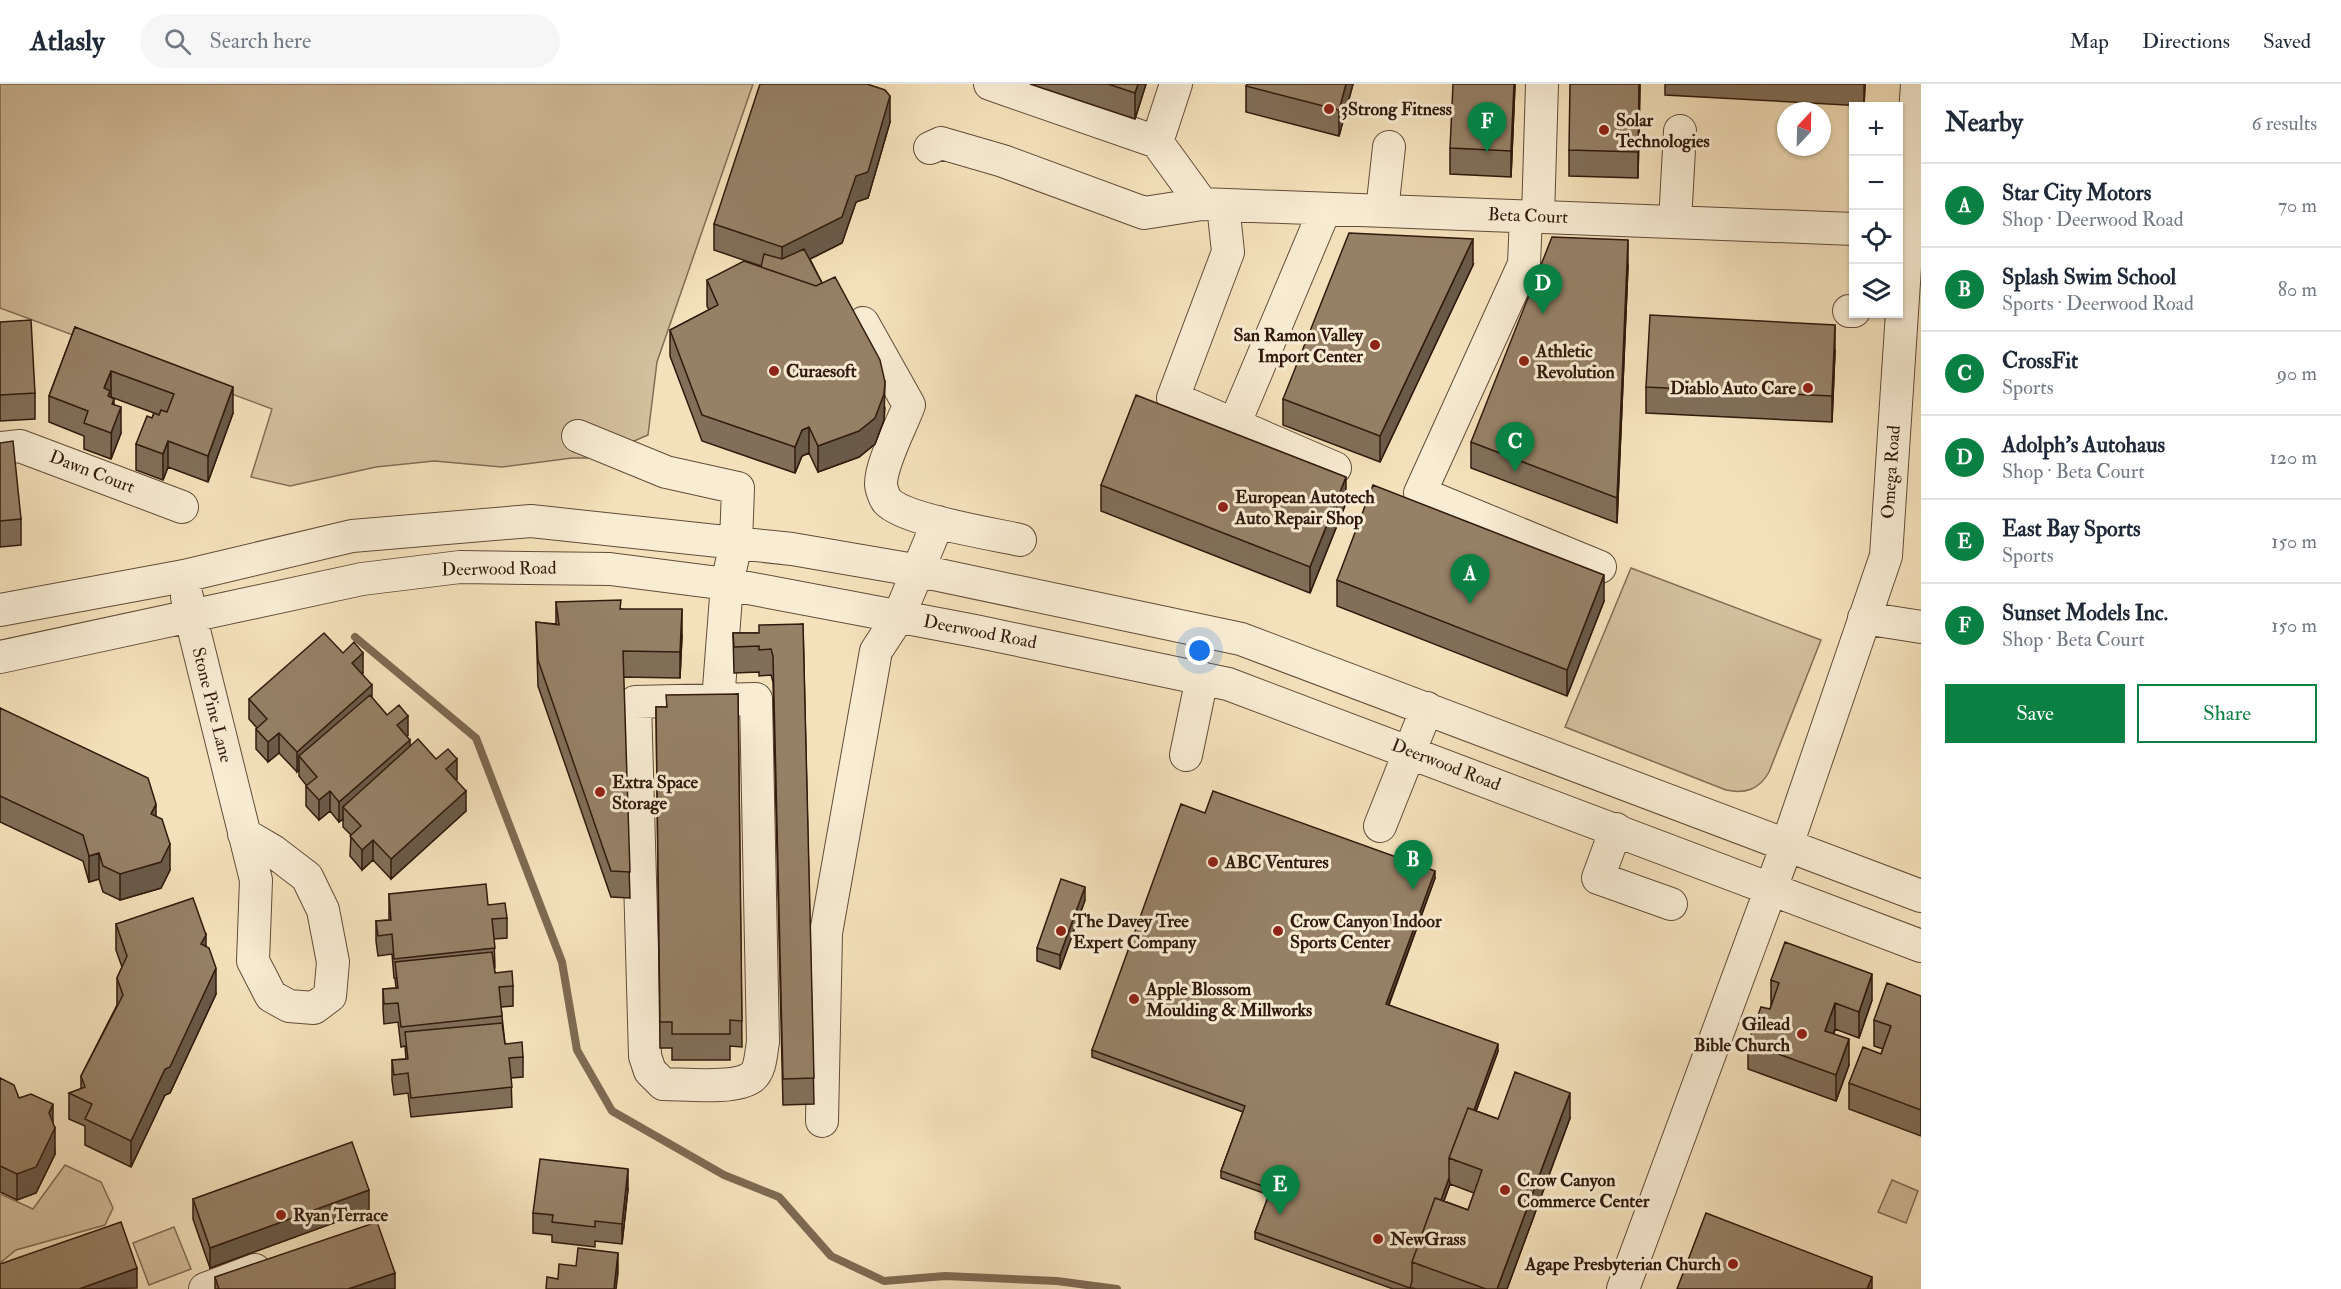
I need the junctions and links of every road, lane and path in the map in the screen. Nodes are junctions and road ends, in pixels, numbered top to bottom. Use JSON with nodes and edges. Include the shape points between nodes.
{"nodes":[{"id":1,"x":990,"y":84,"type":"edge"},
{"id":2,"x":1176,"y":84,"type":"edge"},
{"id":3,"x":1542,"y":84,"type":"edge"},
{"id":4,"x":1917,"y":84,"type":"edge"},
{"id":5,"x":1680,"y":131,"type":"dead end"},
{"id":6,"x":1157,"y":142,"type":"junction"},
{"id":7,"x":1389,"y":147,"type":"dead end"},
{"id":8,"x":930,"y":148,"type":"dead end"},
{"id":9,"x":1212,"y":204,"type":"junction"},
{"id":10,"x":1325,"y":209,"type":"junction"},
{"id":11,"x":1382,"y":211,"type":"junction"},
{"id":12,"x":1532,"y":216,"type":"junction"},
{"id":13,"x":1675,"y":222,"type":"junction"},
{"id":14,"x":1849,"y":229,"type":"edge"},
{"id":15,"x":1903,"y":231,"type":"edge"},
{"id":16,"x":1907,"y":313,"type":"edge"},
{"id":17,"x":862,"y":323,"type":"edge"},
{"id":18,"x":1234,"y":425,"type":"junction"},
{"id":19,"x":578,"y":436,"type":"dead end"},
{"id":20,"x":0,"y":448,"type":"edge"},
{"id":21,"x":1335,"y":468,"type":"dead end"},
{"id":22,"x":183,"y":507,"type":"dead end"},
{"id":23,"x":938,"y":522,"type":"junction"},
{"id":24,"x":1020,"y":540,"type":"dead end"},
{"id":25,"x":736,"y":543,"type":"junction"},
{"id":26,"x":1600,"y":567,"type":"dead end"},
{"id":27,"x":920,"y":571,"type":"junction"},
{"id":28,"x":184,"y":576,"type":"junction"},
{"id":29,"x":727,"y":584,"type":"junction"},
{"id":30,"x":0,"y":610,"type":"edge"},
{"id":31,"x":899,"y":616,"type":"junction"},
{"id":32,"x":191,"y":618,"type":"junction"},
{"id":33,"x":1864,"y":618,"type":"junction"},
{"id":34,"x":1921,"y":627,"type":"edge"},
{"id":35,"x":0,"y":657,"type":"edge"},
{"id":36,"x":1202,"y":678,"type":"junction"},
{"id":37,"x":718,"y":701,"type":"junction"},
{"id":38,"x":1427,"y":708,"type":"junction"},
{"id":39,"x":1409,"y":750,"type":"junction"},
{"id":40,"x":1186,"y":755,"type":"dead end"},
{"id":41,"x":1380,"y":826,"type":"dead end"},
{"id":42,"x":1616,"y":829,"type":"junction"},
{"id":43,"x":244,"y":834,"type":"junction"},
{"id":44,"x":1786,"y":845,"type":"junction"},
{"id":45,"x":1770,"y":888,"type":"junction"},
{"id":46,"x":1921,"y":896,"type":"edge"},
{"id":47,"x":1671,"y":904,"type":"dead end"},
{"id":48,"x":1921,"y":946,"type":"edge"},
{"id":49,"x":822,"y":1121,"type":"dead end"},
{"id":50,"x":282,"y":1260,"type":"edge"},
{"id":51,"x":205,"y":1289,"type":"edge"},
{"id":52,"x":1623,"y":1289,"type":"edge"}],
"edges":[{"from":1,"to":6,"type":"street"},
{"from":2,"to":6,"type":"street"},
{"from":3,"to":12,"type":"street"},
{"from":4,"to":15,"type":"street","name":"Omega Road"},
{"from":5,"to":13,"type":"street"},
{"from":6,"to":9,"type":"street"},
{"from":7,"to":11,"type":"street"},
{"from":8,"to":9,"type":"street","name":"Beta Court","via":[[941,142],[972,150],[1144,213]]},
{"from":9,"to":10,"type":"street","name":"Beta Court"},
{"from":9,"to":18,"type":"street","via":[[1228,252],[1173,398]]},
{"from":10,"to":11,"type":"street","name":"Beta Court"},
{"from":10,"to":18,"type":"street"},
{"from":11,"to":12,"type":"street","name":"Beta Court"},
{"from":12,"to":13,"type":"street","name":"Beta Court"},
{"from":12,"to":26,"type":"street","via":[[1524,264],[1420,493]]},
{"from":13,"to":14,"type":"street","name":"Beta Court"},
{"from":15,"to":16,"type":"street","name":"Omega Road"},
{"from":16,"to":33,"type":"street","name":"Omega Road","via":[[1886,556]]},
{"from":17,"to":23,"type":"street","via":[[909,405],[884,465],[880,486],[887,501]]},
{"from":18,"to":21,"type":"street"},
{"from":19,"to":25,"type":"street","via":[[666,472],[738,488]]},
{"from":20,"to":22,"type":"street","name":"Dawn Court","via":[[20,446]]},
{"from":23,"to":24,"type":"street"},
{"from":23,"to":27,"type":"street"},
{"from":25,"to":27,"type":"street"},
{"from":25,"to":28,"type":"street","via":[[531,521],[352,536]]},
{"from":25,"to":29,"type":"street"},
{"from":27,"to":31,"type":"street"},
{"from":27,"to":38,"type":"street","via":[[1240,639]]},
{"from":28,"to":30,"type":"street"},
{"from":28,"to":32,"type":"street","name":"Stone Pine Lane"},
{"from":29,"to":31,"type":"street","name":"Deerwood Road"},
{"from":29,"to":32,"type":"street","name":"Deerwood Road","via":[[610,569],[460,567],[362,579]]},
{"from":29,"to":37,"type":"street"},
{"from":31,"to":36,"type":"street","name":"Deerwood Road"},
{"from":31,"to":49,"type":"street","via":[[876,651],[826,933]]},
{"from":32,"to":35,"type":"street","name":"Deerwood Road"},
{"from":32,"to":43,"type":"street","name":"Stone Pine Lane"},
{"from":33,"to":34,"type":"street"},
{"from":33,"to":44,"type":"street","name":"Omega Road"},
{"from":36,"to":39,"type":"street","name":"Deerwood Road"},
{"from":36,"to":40,"type":"street"},
{"from":37,"to":37,"type":"street","via":[[756,699],[764,1042],[753,1077],[736,1084],[663,1084],[650,1071],[645,1056],[635,702]]},
{"from":38,"to":39,"type":"street"},
{"from":38,"to":44,"type":"street"},
{"from":39,"to":41,"type":"street"},
{"from":39,"to":42,"type":"street","name":"Deerwood Road"},
{"from":42,"to":45,"type":"street","name":"Deerwood Road"},
{"from":42,"to":47,"type":"street","via":[[1598,878]]},
{"from":43,"to":43,"type":"street","name":"Stone Pine Lane","via":[[307,877],[323,910],[333,962],[330,996],[314,1008],[289,1005],[272,996],[253,961],[256,879]]},
{"from":44,"to":45,"type":"street","name":"Omega Road"},
{"from":44,"to":46,"type":"street"},
{"from":45,"to":48,"type":"street","name":"Deerwood Road"},
{"from":45,"to":52,"type":"street","name":"Omega Road"},
{"from":50,"to":51,"type":"street"}]}
